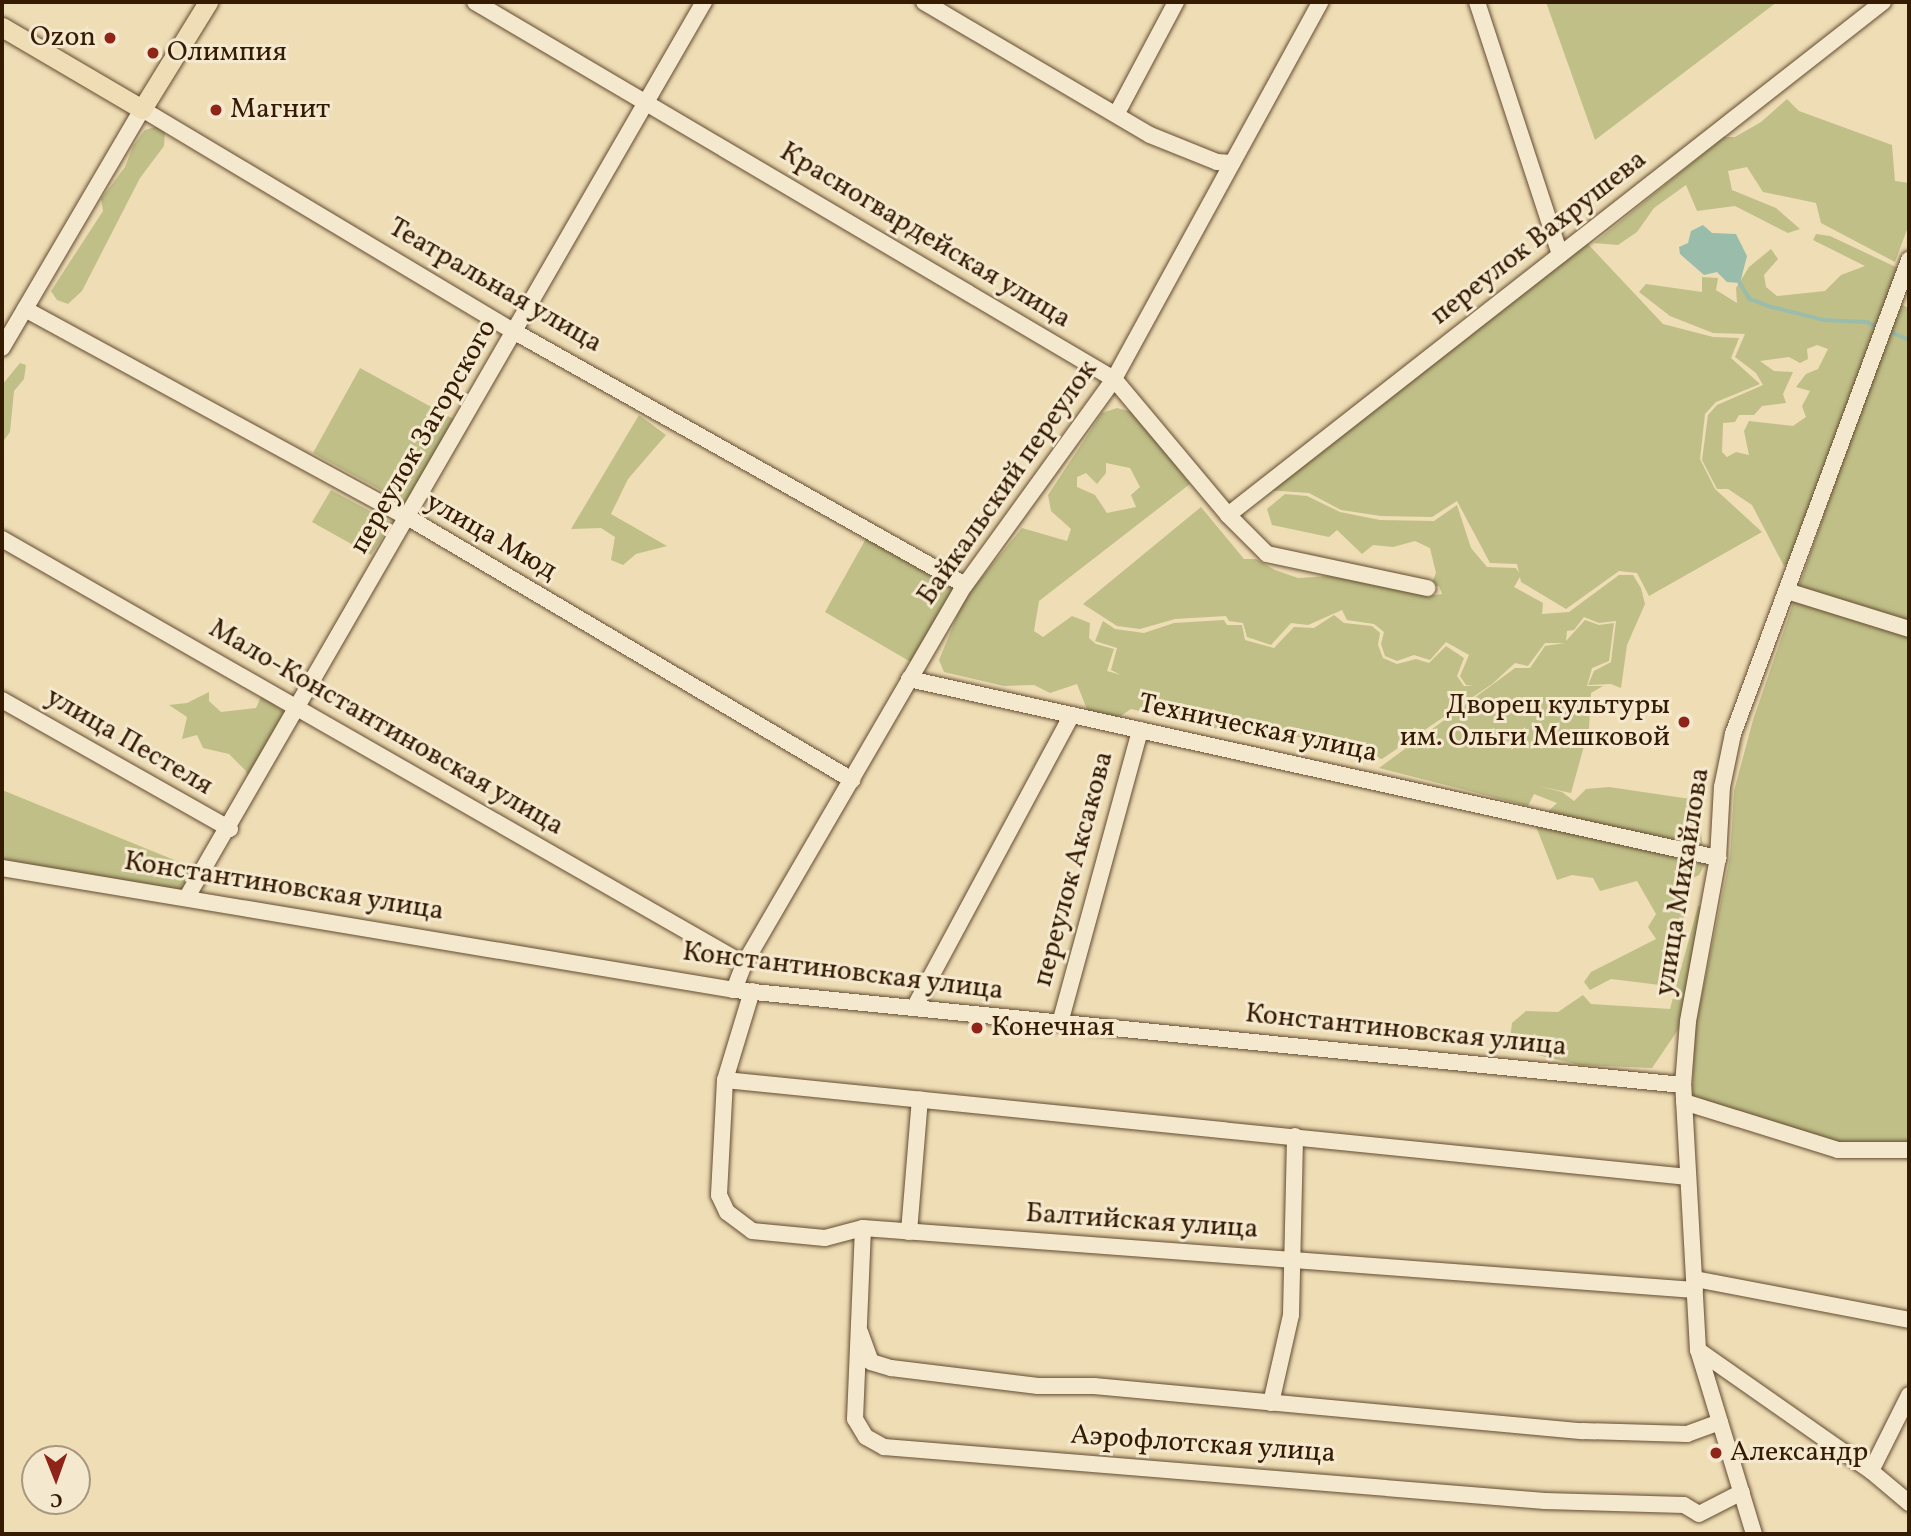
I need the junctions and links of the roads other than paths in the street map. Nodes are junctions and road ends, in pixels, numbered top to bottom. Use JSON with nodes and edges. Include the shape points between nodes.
{"nodes":[{"id":1,"x":208,"y":2,"type":"edge"},
{"id":2,"x":475,"y":2,"type":"edge"},
{"id":3,"x":704,"y":2,"type":"edge"},
{"id":4,"x":924,"y":2,"type":"edge"},
{"id":5,"x":1176,"y":2,"type":"edge"},
{"id":6,"x":1320,"y":2,"type":"edge"},
{"id":7,"x":1477,"y":2,"type":"edge"},
{"id":8,"x":1883,"y":2,"type":"edge"},
{"id":9,"x":2,"y":27,"type":"edge"},
{"id":10,"x":647,"y":101,"type":"junction"},
{"id":11,"x":142,"y":109,"type":"junction"},
{"id":12,"x":1117,"y":113,"type":"junction"},
{"id":13,"x":1232,"y":163,"type":"junction"},
{"id":14,"x":1560,"y":255,"type":"junction"},
{"id":15,"x":1909,"y":260,"type":"edge"},
{"id":16,"x":25,"y":309,"type":"junction"},
{"id":17,"x":515,"y":332,"type":"junction"},
{"id":18,"x":2,"y":348,"type":"edge"},
{"id":19,"x":1114,"y":379,"type":"junction"},
{"id":20,"x":1228,"y":515,"type":"junction"},
{"id":21,"x":409,"y":518,"type":"junction"},
{"id":22,"x":2,"y":539,"type":"edge"},
{"id":23,"x":965,"y":585,"type":"junction"},
{"id":24,"x":1427,"y":587,"type":"dead end"},
{"id":25,"x":1787,"y":591,"type":"junction"},
{"id":26,"x":1909,"y":629,"type":"edge"},
{"id":27,"x":909,"y":679,"type":"junction"},
{"id":28,"x":2,"y":700,"type":"edge"},
{"id":29,"x":298,"y":706,"type":"junction"},
{"id":30,"x":1072,"y":715,"type":"junction"},
{"id":31,"x":1140,"y":730,"type":"junction"},
{"id":32,"x":852,"y":780,"type":"junction"},
{"id":33,"x":229,"y":829,"type":"junction"},
{"id":34,"x":1718,"y":858,"type":"junction"},
{"id":35,"x":2,"y":868,"type":"edge"},
{"id":36,"x":187,"y":897,"type":"junction"},
{"id":37,"x":744,"y":964,"type":"junction"},
{"id":38,"x":734,"y":990,"type":"junction"},
{"id":39,"x":752,"y":991,"type":"junction"},
{"id":40,"x":914,"y":1008,"type":"junction"},
{"id":41,"x":1060,"y":1023,"type":"junction"},
{"id":42,"x":725,"y":1080,"type":"junction"},
{"id":43,"x":1683,"y":1086,"type":"junction"},
{"id":44,"x":920,"y":1099,"type":"junction"},
{"id":45,"x":1684,"y":1102,"type":"junction"},
{"id":46,"x":1295,"y":1136,"type":"junction"},
{"id":47,"x":1909,"y":1150,"type":"edge"},
{"id":48,"x":1688,"y":1177,"type":"junction"},
{"id":49,"x":863,"y":1228,"type":"junction"},
{"id":50,"x":909,"y":1231,"type":"junction"},
{"id":51,"x":1295,"y":1260,"type":"junction"},
{"id":52,"x":1695,"y":1284,"type":"junction"},
{"id":53,"x":1909,"y":1320,"type":"edge"},
{"id":54,"x":858,"y":1325,"type":"junction"},
{"id":55,"x":1698,"y":1350,"type":"junction"},
{"id":56,"x":1909,"y":1395,"type":"edge"},
{"id":57,"x":1271,"y":1403,"type":"junction"},
{"id":58,"x":1720,"y":1422,"type":"junction"},
{"id":59,"x":1871,"y":1471,"type":"junction"},
{"id":60,"x":1742,"y":1492,"type":"junction"},
{"id":61,"x":1909,"y":1503,"type":"edge"},
{"id":62,"x":1754,"y":1534,"type":"edge"}],
"edges":[{"from":1,"to":11,"type":"main road"},
{"from":2,"to":10,"type":"street","name":"Красногвардейская улица"},
{"from":3,"to":10,"type":"street","name":"переулок Загорского"},
{"from":4,"to":12,"type":"street"},
{"from":5,"to":12,"type":"street"},
{"from":6,"to":13,"type":"street","name":"Байкальский переулок"},
{"from":7,"to":14,"type":"street"},
{"from":8,"to":14,"type":"street","name":"переулок Вахрушева"},
{"from":9,"to":11,"type":"main road","name":"Театральная улица"},
{"from":10,"to":17,"type":"street","name":"переулок Загорского"},
{"from":10,"to":19,"type":"street","name":"Красногвардейская улица"},
{"from":11,"to":16,"type":"street"},
{"from":11,"to":17,"type":"street","name":"Театральная улица"},
{"from":12,"to":13,"type":"street","via":[[1150,135],[1217,162]]},
{"from":13,"to":19,"type":"street","name":"Байкальский переулок"},
{"from":14,"to":20,"type":"street","name":"переулок Вахрушева"},
{"from":15,"to":25,"type":"street","name":"улица Михайлова"},
{"from":16,"to":18,"type":"street"},
{"from":16,"to":21,"type":"street","name":"улица Мюд"},
{"from":17,"to":21,"type":"street","name":"переулок Загорского"},
{"from":17,"to":23,"type":"street","name":"Театральная улица"},
{"from":19,"to":20,"type":"street","name":"Красногвардейская улица"},
{"from":19,"to":23,"type":"street","name":"Байкальский переулок"},
{"from":20,"to":24,"type":"street","name":"Красногвардейская улица","via":[[1268,554]]},
{"from":21,"to":29,"type":"street","name":"переулок Загорского"},
{"from":21,"to":32,"type":"street","name":"улица Мюд"},
{"from":22,"to":29,"type":"street","name":"Мало-Константиновская улица"},
{"from":23,"to":27,"type":"street","name":"Байкальский переулок"},
{"from":25,"to":26,"type":"street"},
{"from":25,"to":34,"type":"street","name":"улица Михайлова","via":[[1733,734],[1722,787]]},
{"from":27,"to":30,"type":"street","name":"Техническая улица"},
{"from":27,"to":32,"type":"street","name":"Байкальский переулок"},
{"from":28,"to":33,"type":"street","name":"улица Пестеля"},
{"from":29,"to":33,"type":"street","name":"переулок Загорского"},
{"from":29,"to":37,"type":"street","name":"Мало-Константиновская улица"},
{"from":30,"to":31,"type":"street","name":"Техническая улица"},
{"from":30,"to":40,"type":"street"},
{"from":31,"to":34,"type":"street","name":"Техническая улица"},
{"from":31,"to":41,"type":"street","name":"переулок Аксакова"},
{"from":32,"to":37,"type":"street","name":"Байкальский переулок"},
{"from":33,"to":36,"type":"street","name":"переулок Загорского"},
{"from":34,"to":43,"type":"street","name":"улица Михайлова","via":[[1688,1021]]},
{"from":35,"to":36,"type":"street","name":"Константиновская улица"},
{"from":36,"to":38,"type":"street","name":"Константиновская улица"},
{"from":37,"to":38,"type":"street","name":"Байкальский переулок"},
{"from":38,"to":39,"type":"street","name":"Константиновская улица"},
{"from":39,"to":40,"type":"street","name":"Константиновская улица"},
{"from":39,"to":42,"type":"street","name":"Балтийская улица"},
{"from":40,"to":41,"type":"street","name":"Константиновская улица"},
{"from":41,"to":43,"type":"street","name":"Константиновская улица"},
{"from":42,"to":44,"type":"street"},
{"from":42,"to":49,"type":"street","name":"Балтийская улица","via":[[719,1195],[727,1212],[752,1231],[788,1237],[825,1238]]},
{"from":43,"to":45,"type":"street","name":"улица Михайлова"},
{"from":44,"to":46,"type":"street"},
{"from":44,"to":50,"type":"street"},
{"from":45,"to":47,"type":"street","via":[[1838,1150]]},
{"from":45,"to":48,"type":"street","name":"улица Михайлова"},
{"from":46,"to":48,"type":"street"},
{"from":46,"to":51,"type":"street"},
{"from":48,"to":52,"type":"street","name":"улица Михайлова"},
{"from":49,"to":50,"type":"street","name":"Балтийская улица"},
{"from":49,"to":54,"type":"street","name":"Аэрофлотская улица"},
{"from":50,"to":51,"type":"street","name":"Балтийская улица"},
{"from":51,"to":52,"type":"street","name":"Балтийская улица"},
{"from":51,"to":57,"type":"street","via":[[1291,1315]]},
{"from":52,"to":53,"type":"street","name":"Балтийская улица"},
{"from":52,"to":55,"type":"street","name":"улица Михайлова"},
{"from":54,"to":57,"type":"street","via":[[871,1362],[891,1368],[1038,1386],[1094,1386]]},
{"from":54,"to":60,"type":"street","name":"Аэрофлотская улица","via":[[855,1419],[866,1437],[884,1447],[1545,1501],[1684,1505],[1699,1514]]},
{"from":55,"to":58,"type":"street","name":"улица Михайлова"},
{"from":55,"to":59,"type":"street"},
{"from":56,"to":59,"type":"street"},
{"from":57,"to":58,"type":"street","via":[[1583,1431],[1687,1434]]},
{"from":58,"to":60,"type":"street","name":"улица Михайлова"},
{"from":59,"to":61,"type":"street"},
{"from":60,"to":62,"type":"street","name":"улица Михайлова"}]}
